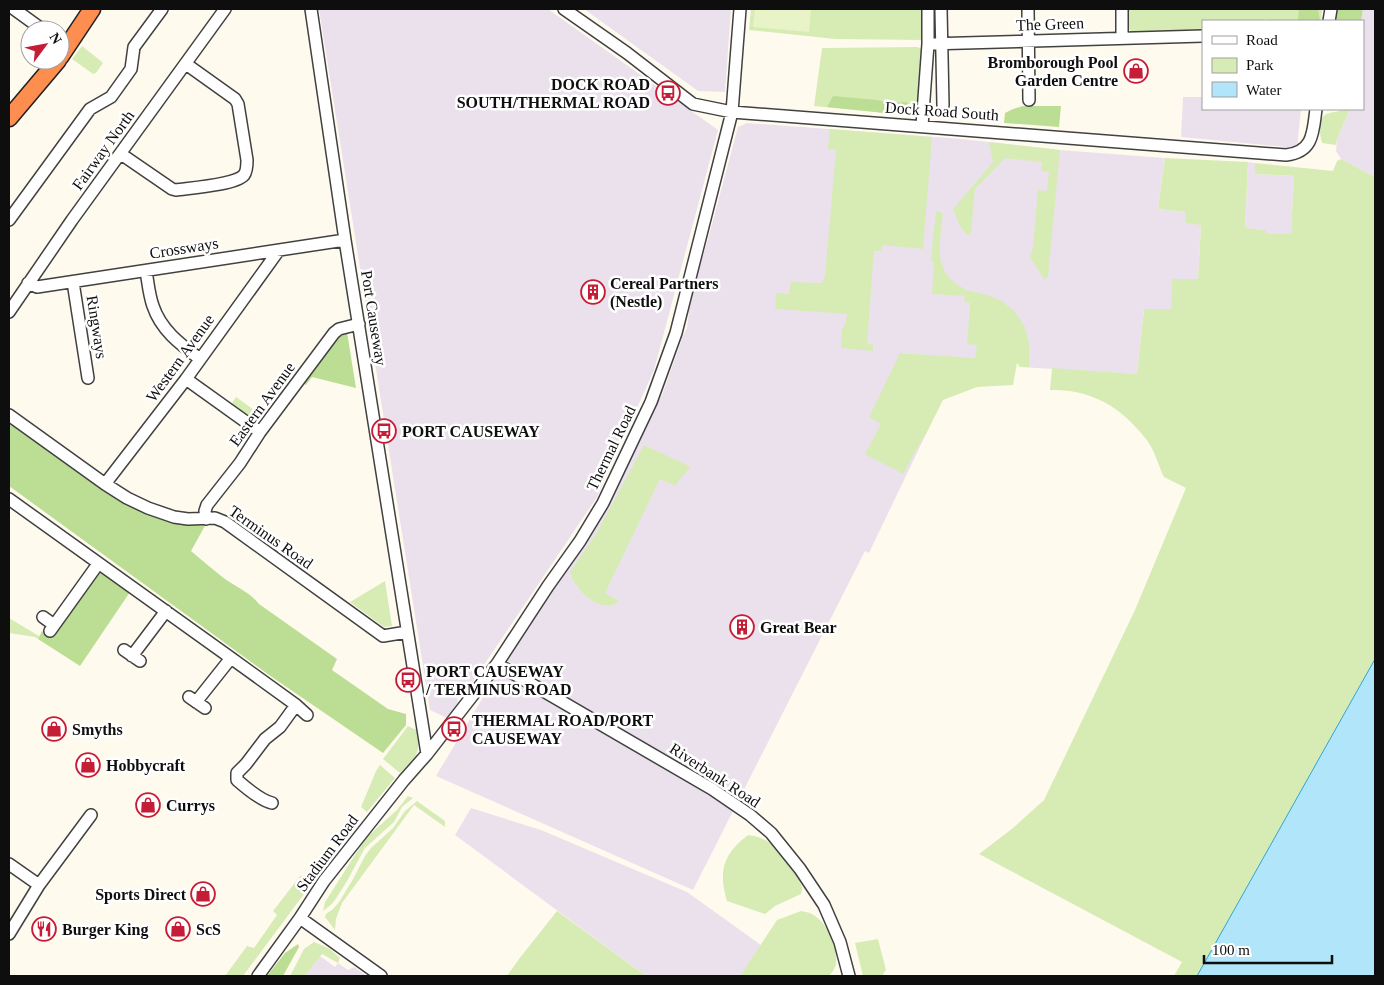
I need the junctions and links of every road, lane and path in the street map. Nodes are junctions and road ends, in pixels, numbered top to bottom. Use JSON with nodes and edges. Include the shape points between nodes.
{"nodes":[{"id":1,"x":13,"y":9,"type":"edge"},
{"id":2,"x":84,"y":9,"type":"edge"},
{"id":3,"x":92,"y":9,"type":"edge"},
{"id":4,"x":162,"y":9,"type":"edge"},
{"id":5,"x":225,"y":9,"type":"edge"},
{"id":6,"x":311,"y":9,"type":"edge"},
{"id":7,"x":564,"y":9,"type":"edge"},
{"id":8,"x":740,"y":9,"type":"edge"},
{"id":9,"x":928,"y":9,"type":"edge"},
{"id":10,"x":941,"y":9,"type":"edge"},
{"id":11,"x":1028,"y":9,"type":"edge"},
{"id":12,"x":1122,"y":9,"type":"edge"},
{"id":13,"x":9,"y":13,"type":"edge"},
{"id":14,"x":29,"y":20,"type":"edge"},
{"id":15,"x":70,"y":33,"type":"edge"},
{"id":16,"x":1202,"y":36,"type":"edge"},
{"id":17,"x":70,"y":37,"type":"edge"},
{"id":18,"x":1122,"y":38,"type":"junction"},
{"id":19,"x":1028,"y":42,"type":"junction"},
{"id":20,"x":942,"y":43,"type":"junction"},
{"id":21,"x":928,"y":44,"type":"junction"},
{"id":22,"x":186,"y":64,"type":"junction"},
{"id":23,"x":37,"y":70,"type":"edge"},
{"id":24,"x":45,"y":70,"type":"edge"},
{"id":25,"x":1029,"y":100,"type":"dead end"},
{"id":26,"x":944,"y":105,"type":"dead end"},
{"id":27,"x":1316,"y":110,"type":"edge"},
{"id":28,"x":732,"y":112,"type":"junction"},
{"id":29,"x":9,"y":117,"type":"edge"},
{"id":30,"x":922,"y":126,"type":"junction"},
{"id":31,"x":121,"y":154,"type":"junction"},
{"id":32,"x":9,"y":220,"type":"edge"},
{"id":33,"x":345,"y":240,"type":"junction"},
{"id":34,"x":279,"y":250,"type":"junction"},
{"id":35,"x":146,"y":270,"type":"junction"},
{"id":36,"x":73,"y":282,"type":"junction"},
{"id":37,"x":28,"y":283,"type":"junction"},
{"id":38,"x":9,"y":312,"type":"edge"},
{"id":39,"x":359,"y":324,"type":"junction"},
{"id":40,"x":200,"y":359,"type":"junction"},
{"id":41,"x":88,"y":378,"type":"dead end"},
{"id":42,"x":186,"y":378,"type":"junction"},
{"id":43,"x":9,"y":415,"type":"edge"},
{"id":44,"x":260,"y":432,"type":"junction"},
{"id":45,"x":105,"y":484,"type":"junction"},
{"id":46,"x":10,"y":501,"type":"edge"},
{"id":47,"x":206,"y":519,"type":"junction"},
{"id":48,"x":98,"y":564,"type":"junction"},
{"id":49,"x":166,"y":611,"type":"junction"},
{"id":50,"x":43,"y":617,"type":"dead end"},
{"id":51,"x":407,"y":632,"type":"junction"},
{"id":52,"x":132,"y":656,"type":"dead end"},
{"id":53,"x":231,"y":658,"type":"junction"},
{"id":54,"x":497,"y":664,"type":"junction"},
{"id":55,"x":197,"y":702,"type":"dead end"},
{"id":56,"x":296,"y":705,"type":"junction"},
{"id":57,"x":307,"y":715,"type":"dead end"},
{"id":58,"x":429,"y":751,"type":"junction"},
{"id":59,"x":272,"y":802,"type":"dead end"},
{"id":60,"x":91,"y":815,"type":"dead end"},
{"id":61,"x":9,"y":864,"type":"edge"},
{"id":62,"x":39,"y":885,"type":"junction"},
{"id":63,"x":300,"y":918,"type":"junction"},
{"id":64,"x":9,"y":934,"type":"edge"},
{"id":65,"x":258,"y":976,"type":"edge"},
{"id":66,"x":381,"y":976,"type":"edge"},
{"id":67,"x":849,"y":976,"type":"edge"}],
"edges":[{"from":1,"to":13,"type":"street"},
{"from":1,"to":14,"type":"street"},
{"from":2,"to":15,"type":"highway"},
{"from":3,"to":17,"type":"highway"},
{"from":4,"to":32,"type":"street","via":[[134,47],[131,69],[111,97],[90,109]]},
{"from":5,"to":22,"type":"street","name":"Fairway North"},
{"from":6,"to":33,"type":"street","name":"Port Causeway"},
{"from":7,"to":28,"type":"street","name":"Dock Road South","via":[[693,104]]},
{"from":8,"to":28,"type":"street","name":"Thermal Road"},
{"from":9,"to":21,"type":"street"},
{"from":10,"to":20,"type":"street"},
{"from":11,"to":19,"type":"street"},
{"from":12,"to":18,"type":"street"},
{"from":16,"to":18,"type":"street","name":"The Green"},
{"from":18,"to":19,"type":"street","name":"The Green"},
{"from":19,"to":20,"type":"street","name":"The Green"},
{"from":19,"to":25,"type":"street"},
{"from":20,"to":21,"type":"street","name":"The Green"},
{"from":20,"to":26,"type":"street"},
{"from":21,"to":30,"type":"street"},
{"from":22,"to":31,"type":"street","name":"Fairway North"},
{"from":22,"to":31,"type":"street","via":[[238,104],[248,160],[243,176],[232,182],[172,190]]},
{"from":23,"to":29,"type":"highway"},
{"from":24,"to":29,"type":"highway"},
{"from":27,"to":30,"type":"street","name":"Dock Road South","via":[[1312,138],[1296,154],[1286,155]]},
{"from":28,"to":30,"type":"street","name":"Dock Road South"},
{"from":28,"to":54,"type":"street","name":"Thermal Road","via":[[676,333],[651,402],[603,503]]},
{"from":31,"to":37,"type":"street","name":"Fairway North"},
{"from":33,"to":34,"type":"street","name":"Crossways"},
{"from":33,"to":39,"type":"street","name":"Port Causeway"},
{"from":34,"to":35,"type":"street","name":"Crossways"},
{"from":34,"to":40,"type":"street","name":"Western Avenue"},
{"from":35,"to":36,"type":"street","name":"Crossways"},
{"from":35,"to":40,"type":"street","via":[[153,305],[165,330]]},
{"from":36,"to":37,"type":"street","name":"Crossways","via":[[37,287]]},
{"from":36,"to":41,"type":"street","name":"Ringways"},
{"from":37,"to":38,"type":"street","name":"Fairway North"},
{"from":39,"to":44,"type":"street","name":"Eastern Avenue","via":[[334,333]]},
{"from":39,"to":51,"type":"street","name":"Port Causeway"},
{"from":40,"to":42,"type":"street","name":"Western Avenue"},
{"from":42,"to":44,"type":"street"},
{"from":42,"to":45,"type":"street","name":"Western Avenue"},
{"from":43,"to":45,"type":"street","name":"Terminus Road"},
{"from":44,"to":47,"type":"street","name":"Eastern Avenue","via":[[207,505]]},
{"from":45,"to":47,"type":"street","name":"Terminus Road","via":[[148,508],[174,517]]},
{"from":46,"to":48,"type":"street"},
{"from":47,"to":51,"type":"street","name":"Terminus Road","via":[[225,522],[383,636]]},
{"from":48,"to":49,"type":"street"},
{"from":48,"to":50,"type":"street","via":[[52,628]]},
{"from":49,"to":52,"type":"street"},
{"from":49,"to":53,"type":"street"},
{"from":51,"to":58,"type":"street","name":"Port Causeway"},
{"from":53,"to":55,"type":"street"},
{"from":53,"to":56,"type":"street"},
{"from":54,"to":58,"type":"street","name":"Thermal Road"},
{"from":54,"to":67,"type":"street","name":"Riverbank Road","via":[[712,789],[771,833],[824,905],[840,942]]},
{"from":56,"to":57,"type":"street"},
{"from":56,"to":59,"type":"street","via":[[237,773],[237,780],[243,785],[267,802]]},
{"from":58,"to":63,"type":"street","name":"Stadium Road","via":[[324,881]]},
{"from":60,"to":62,"type":"street"},
{"from":61,"to":62,"type":"street"},
{"from":62,"to":64,"type":"street"},
{"from":63,"to":65,"type":"street","name":"Stadium Road"},
{"from":63,"to":66,"type":"street"}]}
